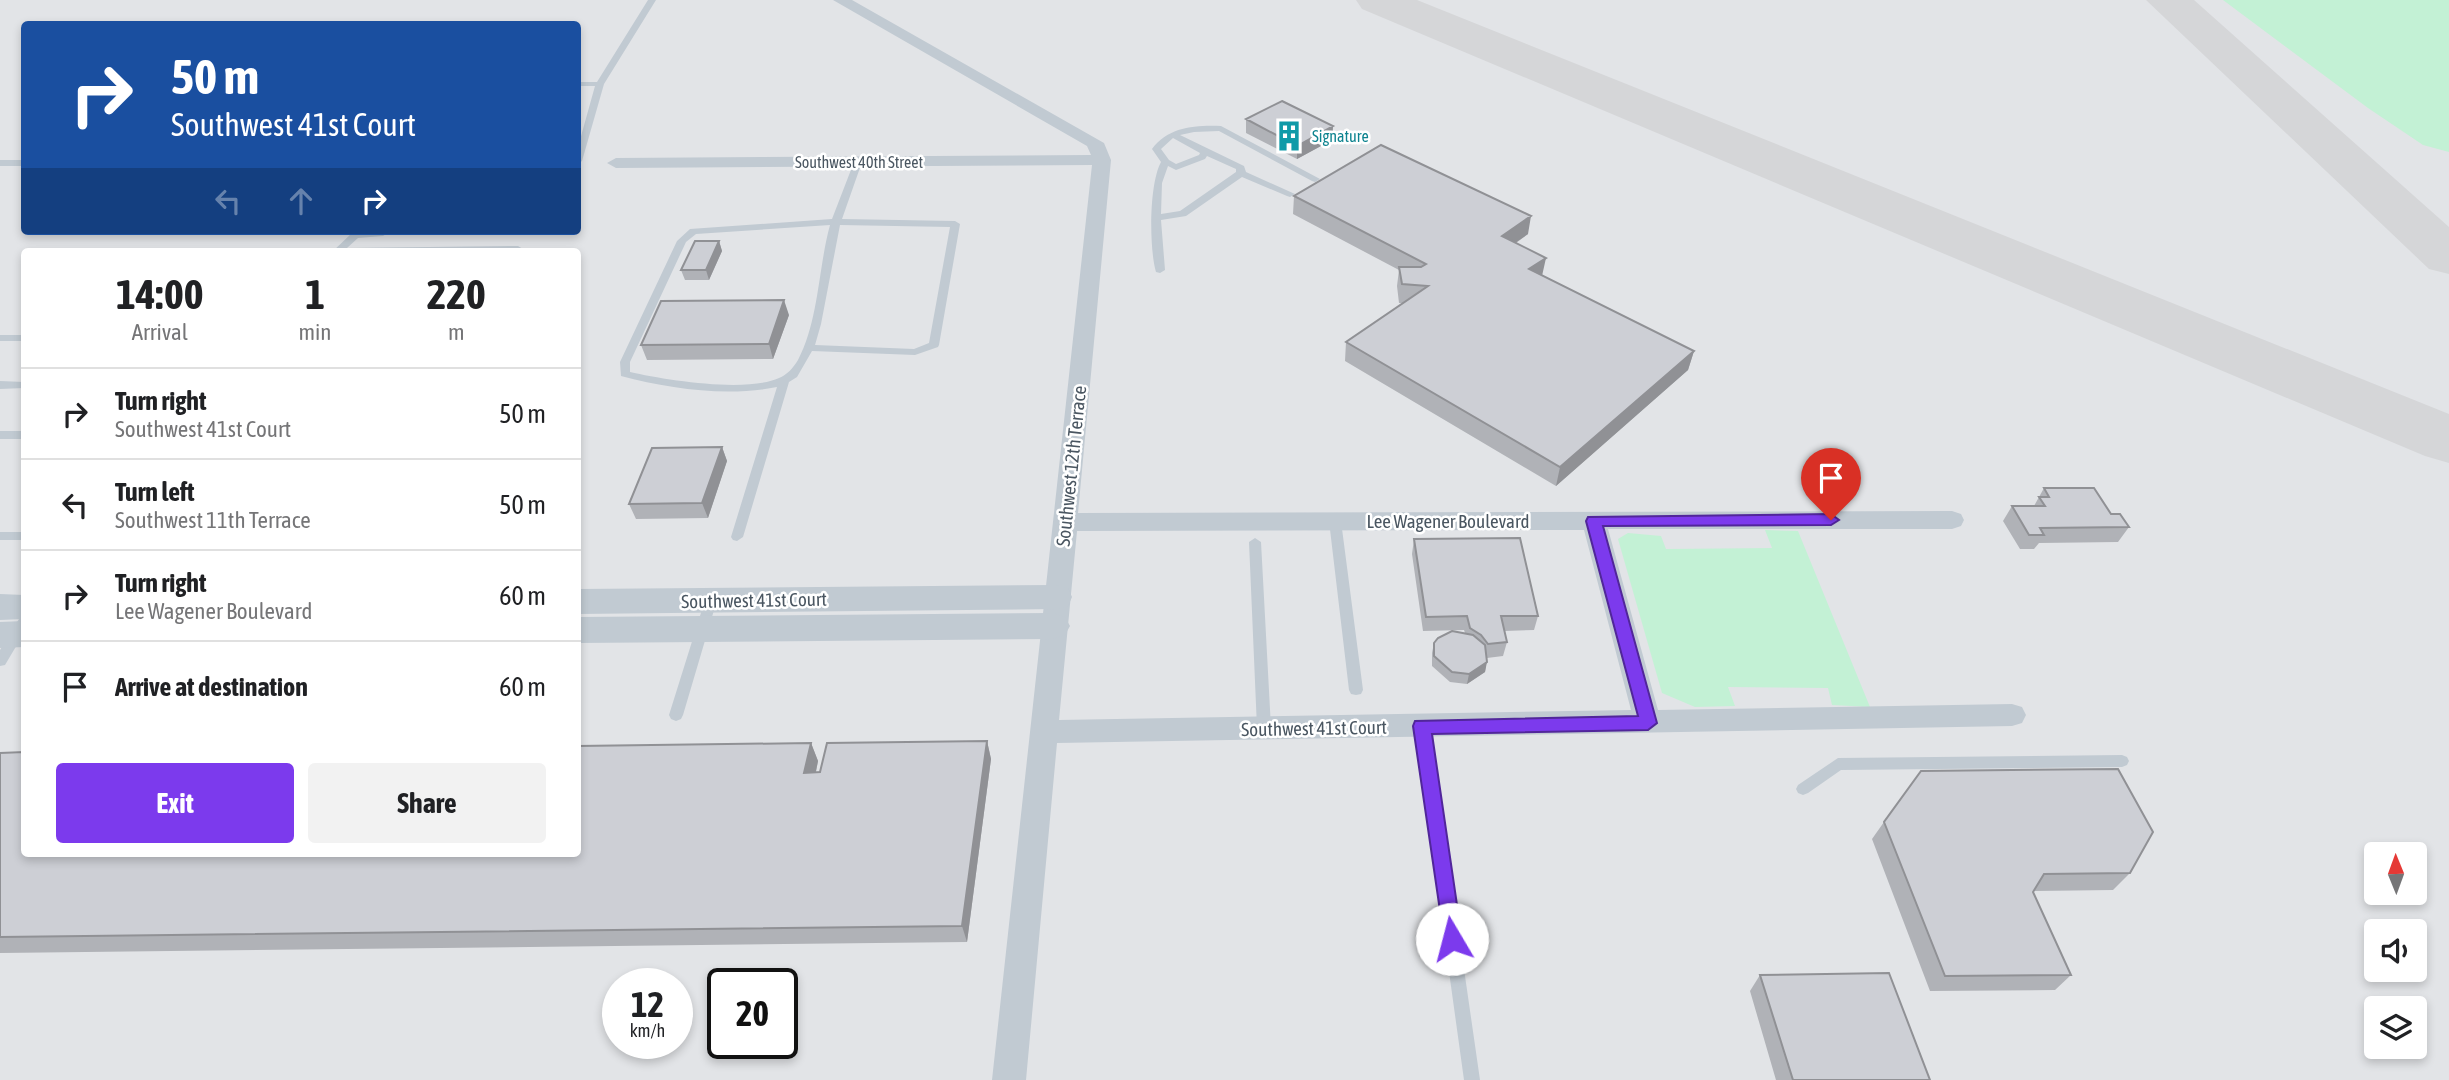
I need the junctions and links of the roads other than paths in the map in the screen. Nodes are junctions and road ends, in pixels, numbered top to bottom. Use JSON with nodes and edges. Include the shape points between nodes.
{"nodes":[{"id":1,"x":652,"y":0,"type":"edge"},
{"id":2,"x":841,"y":0,"type":"edge"},
{"id":3,"x":581,"y":84,"type":"edge"},
{"id":4,"x":600,"y":84,"type":"junction"},
{"id":5,"x":1174,"y":135,"type":"junction"},
{"id":6,"x":581,"y":150,"type":"edge"},
{"id":7,"x":1205,"y":152,"type":"junction"},
{"id":8,"x":1102,"y":160,"type":"junction"},
{"id":9,"x":858,"y":162,"type":"junction"},
{"id":10,"x":0,"y":163,"type":"edge"},
{"id":11,"x":21,"y":163,"type":"edge"},
{"id":12,"x":617,"y":163,"type":"dead end"},
{"id":13,"x":1166,"y":163,"type":"junction"},
{"id":14,"x":1241,"y":173,"type":"junction"},
{"id":15,"x":1315,"y":179,"type":"dead end"},
{"id":16,"x":1290,"y":194,"type":"dead end"},
{"id":17,"x":1158,"y":217,"type":"junction"},
{"id":18,"x":835,"y":222,"type":"junction"},
{"id":19,"x":355,"y":235,"type":"edge"},
{"id":20,"x":342,"y":248,"type":"edge"},
{"id":21,"x":1160,"y":270,"type":"dead end"},
{"id":22,"x":0,"y":338,"type":"edge"},
{"id":23,"x":21,"y":338,"type":"edge"},
{"id":24,"x":808,"y":348,"type":"junction"},
{"id":25,"x":784,"y":380,"type":"junction"},
{"id":26,"x":0,"y":385,"type":"edge"},
{"id":27,"x":21,"y":385,"type":"edge"},
{"id":28,"x":0,"y":435,"type":"edge"},
{"id":29,"x":21,"y":435,"type":"edge"},
{"id":30,"x":1952,"y":520,"type":"dead end"},
{"id":31,"x":1335,"y":521,"type":"junction"},
{"id":32,"x":1594,"y":521,"type":"junction"},
{"id":33,"x":1065,"y":522,"type":"junction"},
{"id":34,"x":0,"y":536,"type":"edge"},
{"id":35,"x":21,"y":536,"type":"edge"},
{"id":36,"x":737,"y":537,"type":"dead end"},
{"id":37,"x":1255,"y":542,"type":"dead end"},
{"id":38,"x":581,"y":602,"type":"edge"},
{"id":39,"x":1054,"y":611,"type":"junction"},
{"id":40,"x":707,"y":615,"type":"junction"},
{"id":41,"x":581,"y":630,"type":"edge"},
{"id":42,"x":1356,"y":690,"type":"dead end"},
{"id":43,"x":676,"y":715,"type":"dead end"},
{"id":44,"x":2012,"y":715,"type":"dead end"},
{"id":45,"x":1648,"y":723,"type":"junction"},
{"id":46,"x":1422,"y":726,"type":"junction"},
{"id":47,"x":1264,"y":729,"type":"junction"},
{"id":48,"x":1044,"y":732,"type":"junction"},
{"id":49,"x":2122,"y":761,"type":"dead end"},
{"id":50,"x":1803,"y":789,"type":"dead end"},
{"id":51,"x":1009,"y":1080,"type":"edge"},
{"id":52,"x":1472,"y":1080,"type":"edge"}],
"edges":[{"from":1,"to":4,"type":"lane"},
{"from":2,"to":8,"type":"street","via":[[1095,143]]},
{"from":3,"to":4,"type":"lane"},
{"from":4,"to":6,"type":"lane"},
{"from":5,"to":7,"type":"lane"},
{"from":5,"to":13,"type":"lane","via":[[1156,149]]},
{"from":5,"to":15,"type":"lane","via":[[1204,127],[1221,129]]},
{"from":7,"to":13,"type":"lane","via":[[1185,165]]},
{"from":7,"to":14,"type":"lane","via":[[1241,168]]},
{"from":8,"to":9,"type":"street","name":"Southwest 40th Street"},
{"from":8,"to":33,"type":"street","name":"Southwest 12th Terrace"},
{"from":9,"to":12,"type":"street","name":"Southwest 40th Street"},
{"from":9,"to":18,"type":"lane"},
{"from":10,"to":11,"type":"lane"},
{"from":13,"to":17,"type":"lane","via":[[1156,191]]},
{"from":14,"to":16,"type":"lane"},
{"from":14,"to":17,"type":"lane","via":[[1183,214]]},
{"from":17,"to":21,"type":"lane"},
{"from":18,"to":24,"type":"lane"},
{"from":18,"to":24,"type":"lane","via":[[955,224],[934,345],[915,352]]},
{"from":18,"to":25,"type":"lane","via":[[692,232],[682,241],[625,362],[625,374],[700,388]]},
{"from":19,"to":20,"type":"lane"},
{"from":22,"to":23,"type":"lane"},
{"from":24,"to":25,"type":"lane","via":[[791,377]]},
{"from":25,"to":36,"type":"lane"},
{"from":26,"to":27,"type":"lane"},
{"from":28,"to":29,"type":"lane"},
{"from":30,"to":32,"type":"street","name":"Lee Wagener Boulevard"},
{"from":31,"to":32,"type":"street","name":"Lee Wagener Boulevard"},
{"from":31,"to":33,"type":"street","name":"Lee Wagener Boulevard"},
{"from":31,"to":42,"type":"lane"},
{"from":32,"to":45,"type":"street"},
{"from":33,"to":39,"type":"street","name":"Southwest 12th Terrace"},
{"from":34,"to":35,"type":"lane"},
{"from":37,"to":47,"type":"lane"},
{"from":38,"to":40,"type":"street","name":"Southwest 41st Court"},
{"from":39,"to":40,"type":"street","name":"Southwest 41st Court"},
{"from":39,"to":48,"type":"street","name":"Southwest 12th Terrace"},
{"from":40,"to":41,"type":"street","name":"Southwest 41st Court"},
{"from":40,"to":43,"type":"lane"},
{"from":44,"to":45,"type":"street","name":"Southwest 41st Court"},
{"from":45,"to":46,"type":"street","name":"Southwest 41st Court"},
{"from":46,"to":47,"type":"street","name":"Southwest 41st Court"},
{"from":46,"to":52,"type":"lane"},
{"from":47,"to":48,"type":"street","name":"Southwest 41st Court"},
{"from":48,"to":51,"type":"street","name":"Southwest 12th Terrace"},
{"from":49,"to":50,"type":"lane","via":[[1838,764]]}]}
